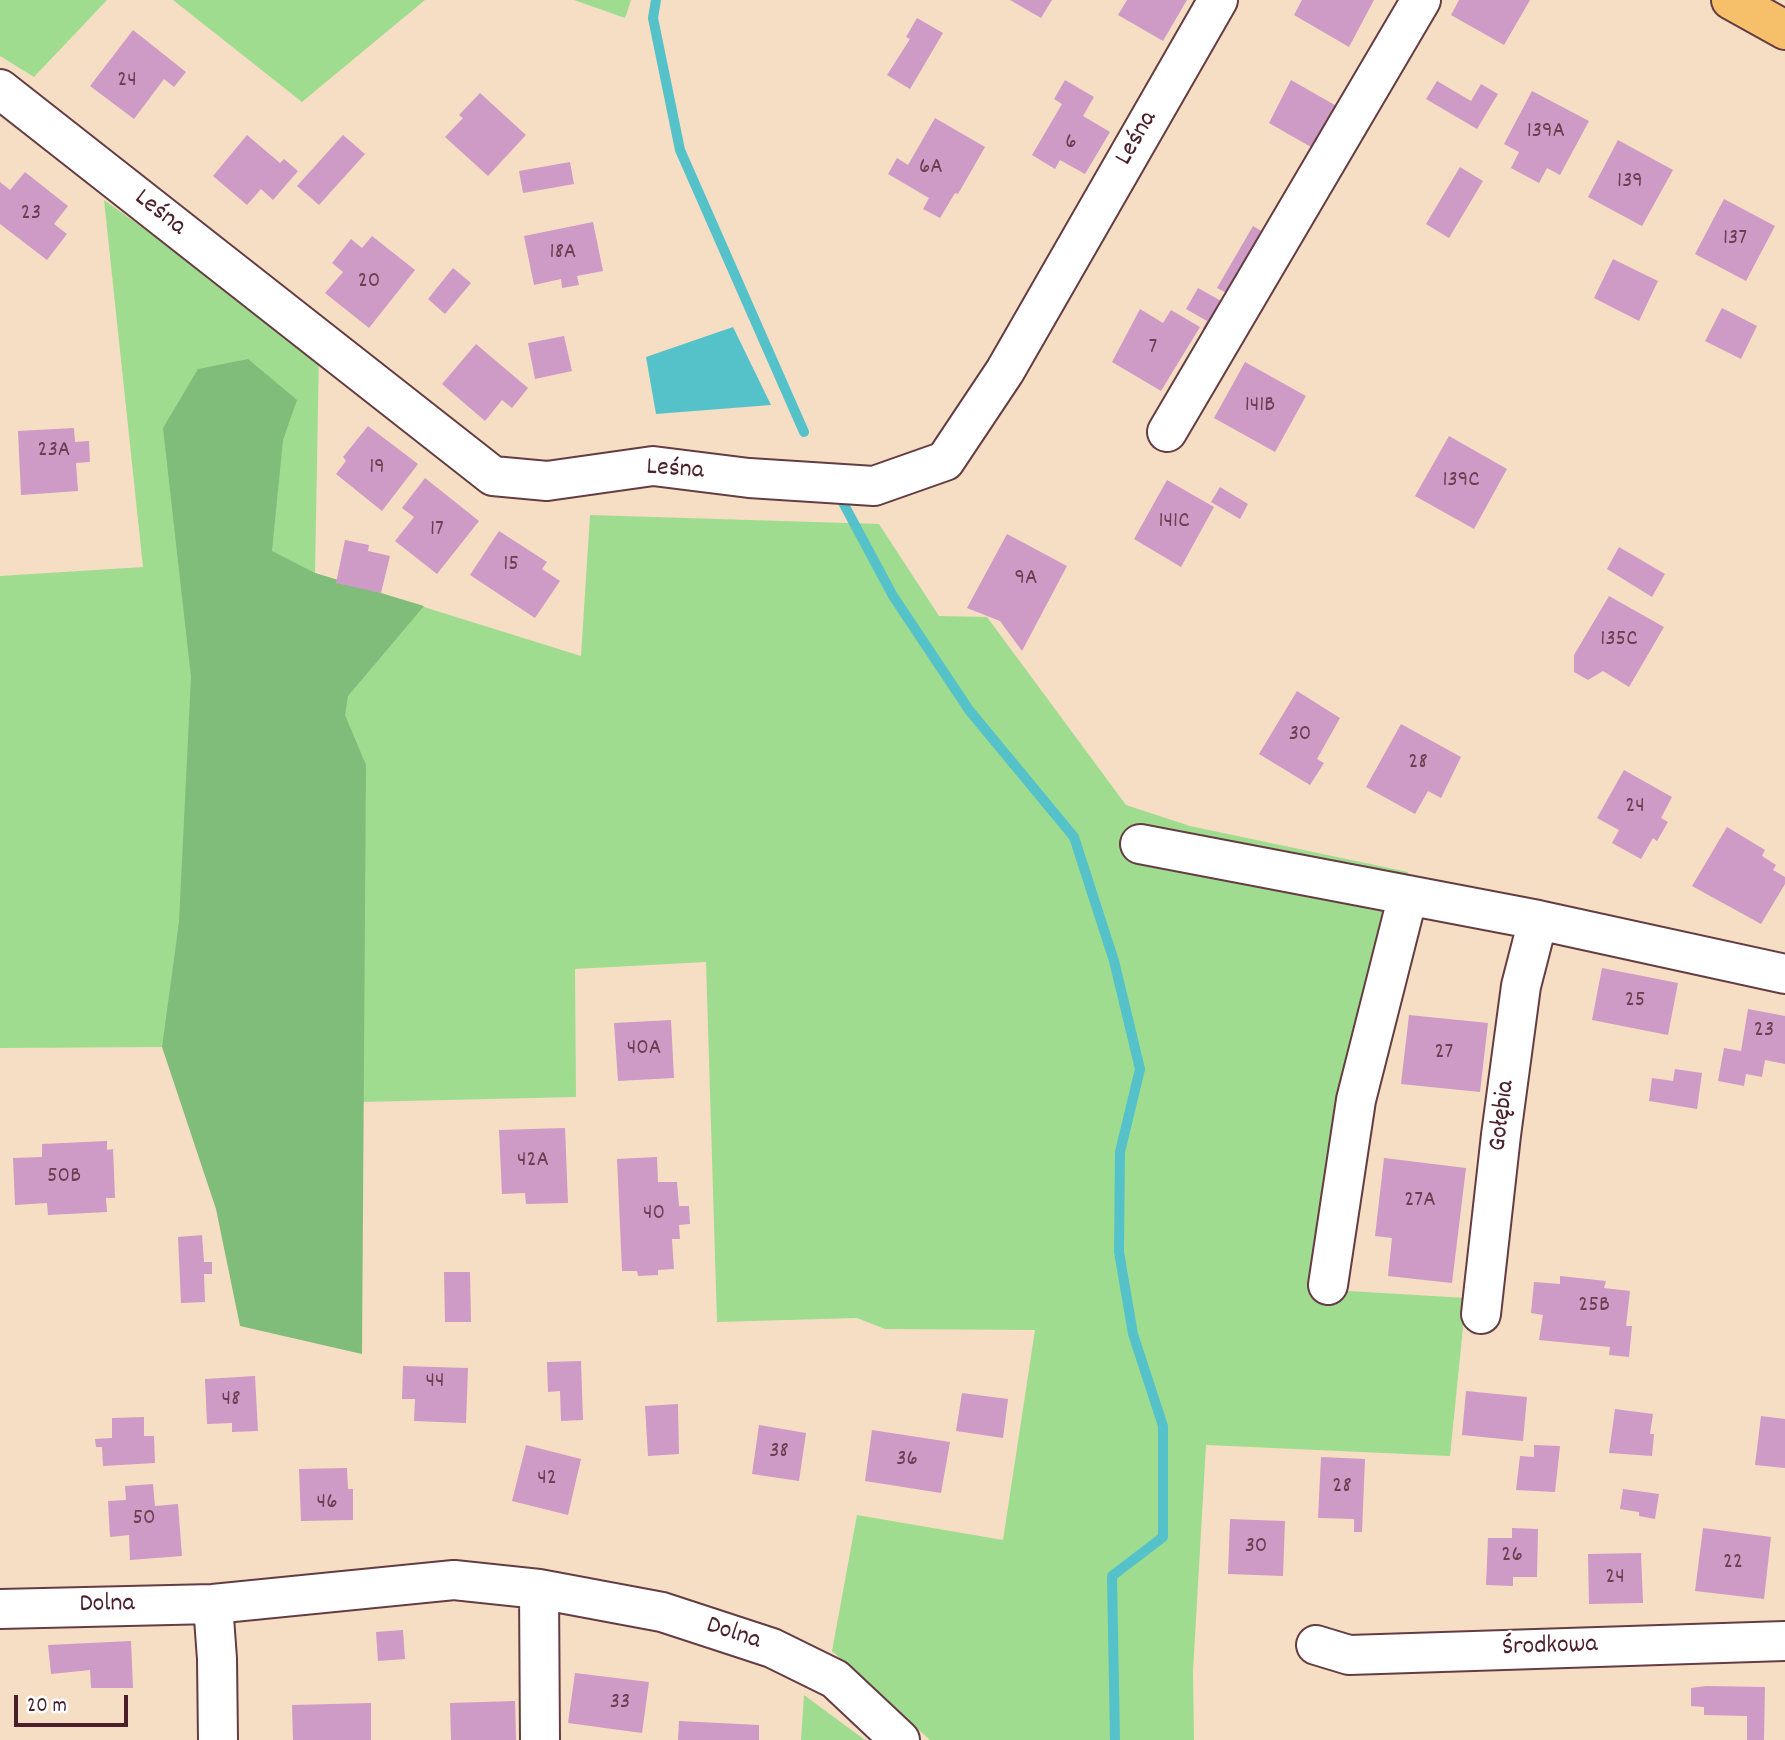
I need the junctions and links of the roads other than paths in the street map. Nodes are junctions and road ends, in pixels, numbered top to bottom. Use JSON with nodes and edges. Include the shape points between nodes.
{"nodes":[{"id":1,"x":1218,"y":0,"type":"edge"},
{"id":2,"x":1421,"y":0,"type":"edge"},
{"id":3,"x":1731,"y":0,"type":"edge"},
{"id":4,"x":1785,"y":30,"type":"edge"},
{"id":5,"x":0,"y":89,"type":"edge"},
{"id":6,"x":1167,"y":432,"type":"dead end"},
{"id":7,"x":1140,"y":844,"type":"dead end"},
{"id":8,"x":1408,"y":895,"type":"junction"},
{"id":9,"x":1538,"y":920,"type":"junction"},
{"id":10,"x":1785,"y":974,"type":"edge"},
{"id":11,"x":1328,"y":1285,"type":"dead end"},
{"id":12,"x":1481,"y":1314,"type":"dead end"},
{"id":13,"x":539,"y":1589,"type":"junction"},
{"id":14,"x":213,"y":1604,"type":"junction"},
{"id":15,"x":0,"y":1609,"type":"edge"},
{"id":16,"x":1785,"y":1641,"type":"edge"},
{"id":17,"x":1316,"y":1645,"type":"dead end"},
{"id":18,"x":218,"y":1740,"type":"edge"},
{"id":19,"x":540,"y":1740,"type":"edge"},
{"id":20,"x":900,"y":1740,"type":"edge"}],
"edges":[{"from":1,"to":5,"type":"street","name":"Leśna","via":[[1005,371],[944,461],[874,486],[653,466],[547,481],[493,476]]},
{"from":2,"to":6,"type":"street"},
{"from":3,"to":4,"type":"main road"},
{"from":7,"to":8,"type":"street"},
{"from":8,"to":9,"type":"street"},
{"from":8,"to":11,"type":"street","via":[[1356,1100]]},
{"from":9,"to":10,"type":"street"},
{"from":9,"to":12,"type":"street","name":"Gołębia","via":[[1521,986]]},
{"from":13,"to":14,"type":"street","name":"Dolna","via":[[454,1580]]},
{"from":13,"to":19,"type":"street"},
{"from":13,"to":20,"type":"street","name":"Dolna","via":[[662,1612],[772,1648],[835,1679]]},
{"from":14,"to":15,"type":"street","name":"Dolna"},
{"from":14,"to":18,"type":"street"},
{"from":16,"to":17,"type":"street","name":"Środkowa","via":[[1349,1655]]}]}
